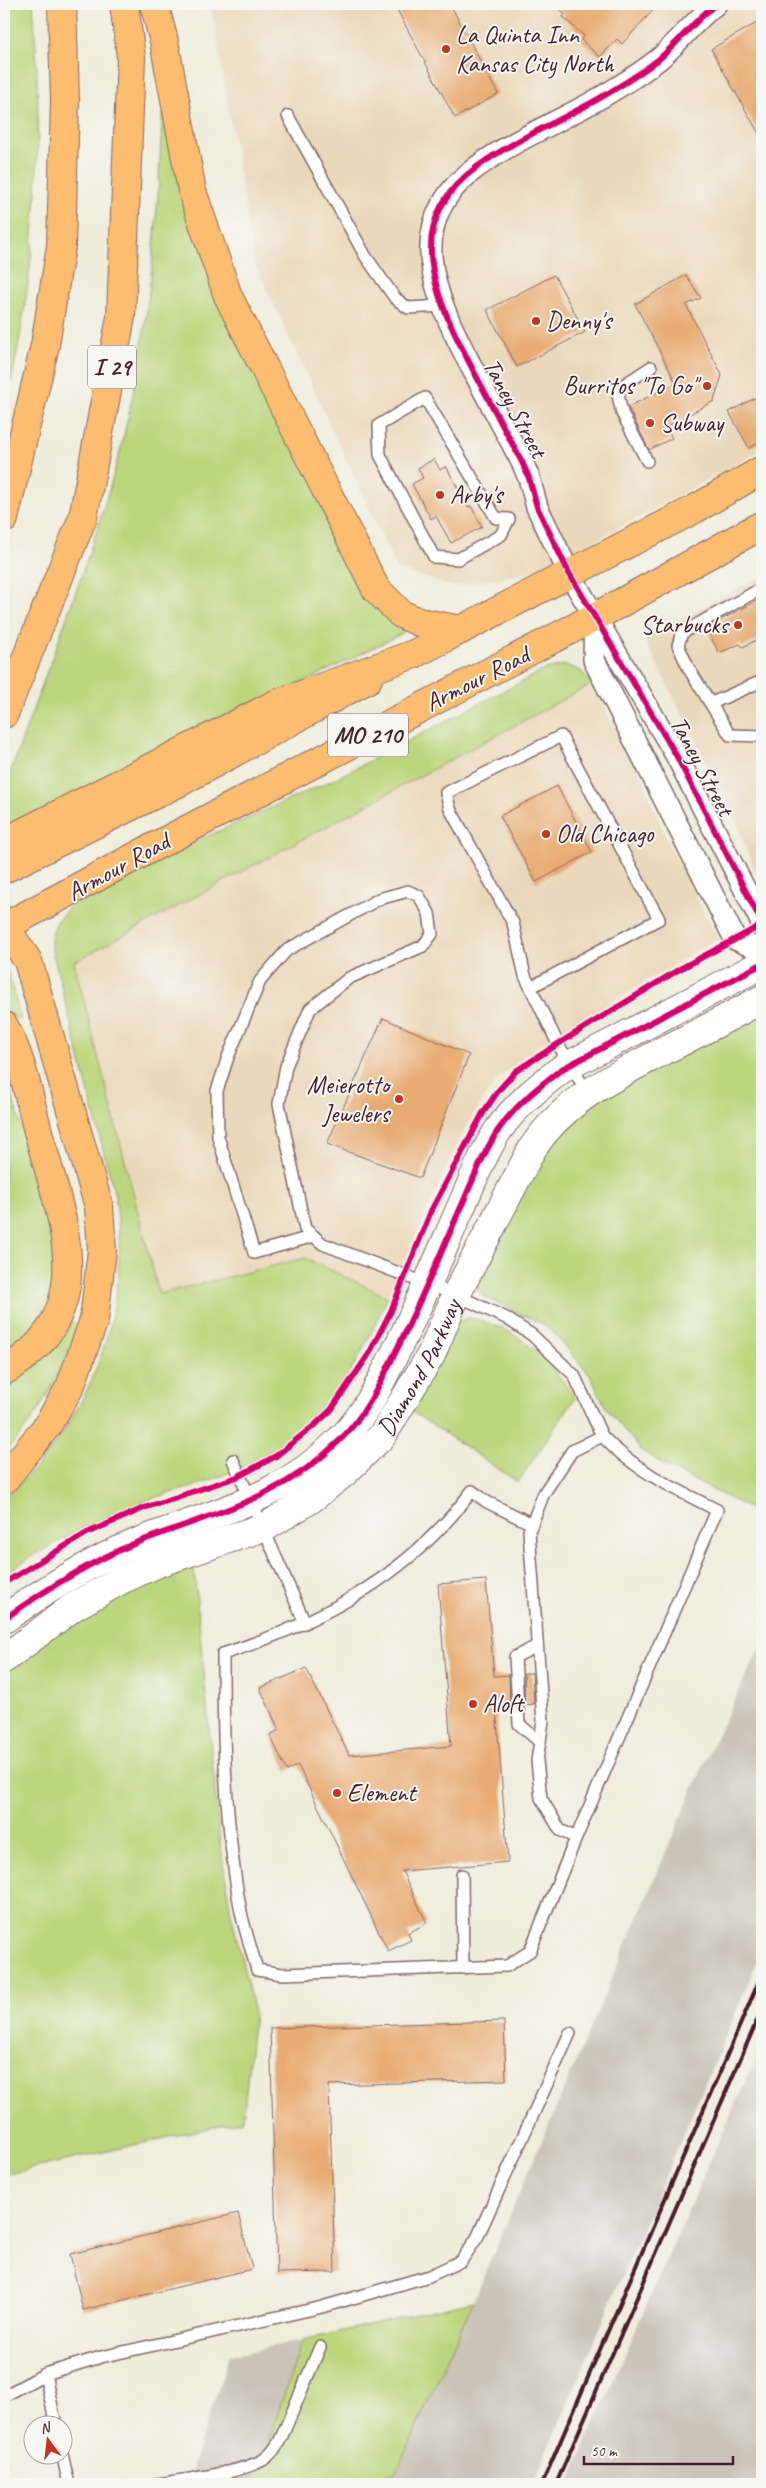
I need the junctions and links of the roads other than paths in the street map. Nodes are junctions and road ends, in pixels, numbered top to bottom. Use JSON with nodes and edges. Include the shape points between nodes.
{"nodes":[{"id":1,"x":62,"y":4,"type":"edge"},
{"id":2,"x":124,"y":4,"type":"edge"},
{"id":3,"x":154,"y":4,"type":"edge"},
{"id":4,"x":716,"y":4,"type":"edge"},
{"id":5,"x":288,"y":116,"type":"dead end"},
{"id":6,"x":442,"y":306,"type":"junction"},
{"id":7,"x":651,"y":367,"type":"dead end"},
{"id":8,"x":647,"y":461,"type":"dead end"},
{"id":9,"x":762,"y":470,"type":"edge"},
{"id":10,"x":4,"y":519,"type":"edge"},
{"id":11,"x":509,"y":520,"type":"joint"},
{"id":12,"x":762,"y":525,"type":"edge"},
{"id":13,"x":569,"y":573,"type":"junction"},
{"id":14,"x":762,"y":588,"type":"edge"},
{"id":15,"x":595,"y":617,"type":"junction"},
{"id":16,"x":461,"y":630,"type":"junction"},
{"id":17,"x":414,"y":654,"type":"junction"},
{"id":18,"x":762,"y":681,"type":"edge"},
{"id":19,"x":712,"y":703,"type":"junction"},
{"id":20,"x":4,"y":714,"type":"edge"},
{"id":21,"x":762,"y":736,"type":"edge"},
{"id":22,"x":4,"y":842,"type":"edge"},
{"id":23,"x":4,"y":869,"type":"edge"},
{"id":24,"x":762,"y":923,"type":"edge"},
{"id":25,"x":4,"y":926,"type":"edge"},
{"id":26,"x":762,"y":951,"type":"edge"},
{"id":27,"x":762,"y":964,"type":"edge"},
{"id":28,"x":531,"y":987,"type":"junction"},
{"id":29,"x":762,"y":999,"type":"edge"},
{"id":30,"x":4,"y":1026,"type":"edge"},
{"id":31,"x":570,"y":1064,"type":"junction"},
{"id":32,"x":588,"y":1094,"type":"junction"},
{"id":33,"x":314,"y":1236,"type":"junction"},
{"id":34,"x":427,"y":1284,"type":"junction"},
{"id":35,"x":456,"y":1295,"type":"junction"},
{"id":36,"x":4,"y":1371,"type":"edge"},
{"id":37,"x":602,"y":1436,"type":"junction"},
{"id":38,"x":233,"y":1460,"type":"dead end"},
{"id":39,"x":4,"y":1480,"type":"edge"},
{"id":40,"x":252,"y":1501,"type":"junction"},
{"id":41,"x":532,"y":1524,"type":"junction"},
{"id":42,"x":264,"y":1527,"type":"junction"},
{"id":43,"x":4,"y":1619,"type":"edge"},
{"id":44,"x":305,"y":1622,"type":"junction"},
{"id":45,"x":537,"y":1646,"type":"junction"},
{"id":46,"x":4,"y":1659,"type":"edge"},
{"id":47,"x":540,"y":1742,"type":"junction"},
{"id":48,"x":576,"y":1838,"type":"junction"},
{"id":49,"x":462,"y":1875,"type":"dead end"},
{"id":50,"x":463,"y":1968,"type":"junction"},
{"id":51,"x":570,"y":2033,"type":"dead end"},
{"id":52,"x":320,"y":2347,"type":"dead end"},
{"id":53,"x":45,"y":2374,"type":"junction"},
{"id":54,"x":4,"y":2396,"type":"edge"},
{"id":55,"x":54,"y":2416,"type":"edge"},
{"id":56,"x":65,"y":2466,"type":"edge"},
{"id":57,"x":69,"y":2484,"type":"edge"},
{"id":58,"x":157,"y":2484,"type":"edge"}],
"edges":[{"from":1,"to":10,"type":"main road","via":[[65,100],[61,246],[45,345]]},
{"from":2,"to":20,"type":"main road","number":"I 29","via":[[131,57],[121,317],[83,517]]},
{"from":3,"to":16,"type":"main road","via":[[192,191],[228,296],[376,589],[401,614],[419,622]]},
{"from":4,"to":6,"type":"street","name":"Taney Street","via":[[659,58],[616,89],[477,166],[450,190],[435,219],[430,249],[432,277]]},
{"from":5,"to":6,"type":"lane","via":[[366,257],[395,298],[408,308]]},
{"from":6,"to":13,"type":"street","name":"Taney Street","via":[[530,478],[537,506]]},
{"from":7,"to":8,"type":"lane","via":[[625,384],[618,395],[622,413]]},
{"from":9,"to":13,"type":"main road","name":"Armour Road","number":"MO 210","via":[[695,509]]},
{"from":11,"to":11,"type":"lane","via":[[496,518],[425,398],[379,425],[380,455],[434,557],[458,559],[501,535]]},
{"from":12,"to":15,"type":"main road","name":"Armour Road","number":"MO 210"},
{"from":13,"to":15,"type":"street","name":"Taney Street"},
{"from":13,"to":16,"type":"main road","name":"Armour Road","number":"MO 210"},
{"from":14,"to":19,"type":"lane","via":[[682,633],[678,646]]},
{"from":15,"to":24,"type":"street","name":"Taney Street","via":[[676,755]]},
{"from":15,"to":25,"type":"main road","name":"Armour Road","number":"MO 210"},
{"from":15,"to":26,"type":"street","via":[[594,660],[735,939]]},
{"from":16,"to":17,"type":"main road","name":"Armour Road","number":"MO 210"},
{"from":17,"to":22,"type":"main road","via":[[276,704]]},
{"from":17,"to":23,"type":"main road","name":"Armour Road","number":"MO 210","via":[[178,783]]},
{"from":18,"to":19,"type":"lane"},
{"from":19,"to":21,"type":"lane","via":[[730,734]]},
{"from":25,"to":39,"type":"main road","via":[[28,961],[99,1207],[102,1250],[94,1320],[70,1387],[47,1426]]},
{"from":27,"to":31,"type":"street","name":"Diamond Parkway"},
{"from":28,"to":28,"type":"lane","via":[[525,976],[513,923],[450,809],[446,793],[561,736],[659,920]]},
{"from":28,"to":31,"type":"lane"},
{"from":29,"to":32,"type":"street","name":"Diamond Parkway","via":[[610,1079]]},
{"from":30,"to":36,"type":"main road","via":[[17,1056],[61,1214],[69,1262],[58,1313],[45,1336],[20,1361]]},
{"from":31,"to":32,"type":"lane"},
{"from":31,"to":34,"type":"street","name":"Diamond Parkway","via":[[537,1088],[500,1129],[485,1152]]},
{"from":32,"to":35,"type":"street","name":"Diamond Parkway","via":[[569,1106],[544,1130]]},
{"from":33,"to":33,"type":"lane","via":[[305,1229],[298,1202],[280,1104],[286,1066],[310,1009],[349,978],[423,946],[432,934],[429,913],[419,896],[408,891],[379,899],[287,950],[260,981],[217,1092],[218,1137],[254,1253]]},
{"from":33,"to":34,"type":"lane","via":[[323,1244]]},
{"from":34,"to":35,"type":"lane"},
{"from":34,"to":40,"type":"street","name":"Diamond Parkway","via":[[364,1412],[341,1440],[304,1470]]},
{"from":35,"to":37,"type":"lane","via":[[532,1334],[574,1375]]},
{"from":35,"to":42,"type":"street","name":"Diamond Parkway","via":[[432,1355],[382,1436],[318,1494]]},
{"from":37,"to":41,"type":"lane","via":[[572,1451],[544,1493]]},
{"from":37,"to":48,"type":"lane","via":[[616,1452],[642,1471],[717,1510]]},
{"from":38,"to":40,"type":"lane"},
{"from":40,"to":42,"type":"lane"},
{"from":40,"to":43,"type":"street","name":"Diamond Parkway","via":[[117,1552],[64,1580]]},
{"from":41,"to":44,"type":"lane","via":[[472,1491],[449,1521],[407,1561],[332,1610]]},
{"from":41,"to":45,"type":"lane","via":[[529,1531]]},
{"from":42,"to":44,"type":"lane"},
{"from":42,"to":46,"type":"street","name":"Diamond Parkway","via":[[158,1563],[119,1582],[73,1607]]},
{"from":44,"to":50,"type":"lane","via":[[223,1654],[223,1750],[231,1838],[241,1912],[257,1970],[282,1974]]},
{"from":45,"to":47,"type":"lane","via":[[543,1721]]},
{"from":45,"to":47,"type":"lane","via":[[515,1657],[519,1724]]},
{"from":47,"to":48,"type":"lane","via":[[537,1761],[541,1798],[560,1830]]},
{"from":48,"to":50,"type":"lane","via":[[530,1951],[507,1966]]},
{"from":49,"to":50,"type":"lane"},
{"from":51,"to":53,"type":"lane","via":[[477,2238],[461,2261],[429,2276],[322,2307],[102,2357]]},
{"from":52,"to":58,"type":"lane","via":[[276,2448],[263,2460],[240,2468]]},
{"from":53,"to":54,"type":"lane"},
{"from":53,"to":55,"type":"lane"},
{"from":56,"to":57,"type":"lane"}]}
